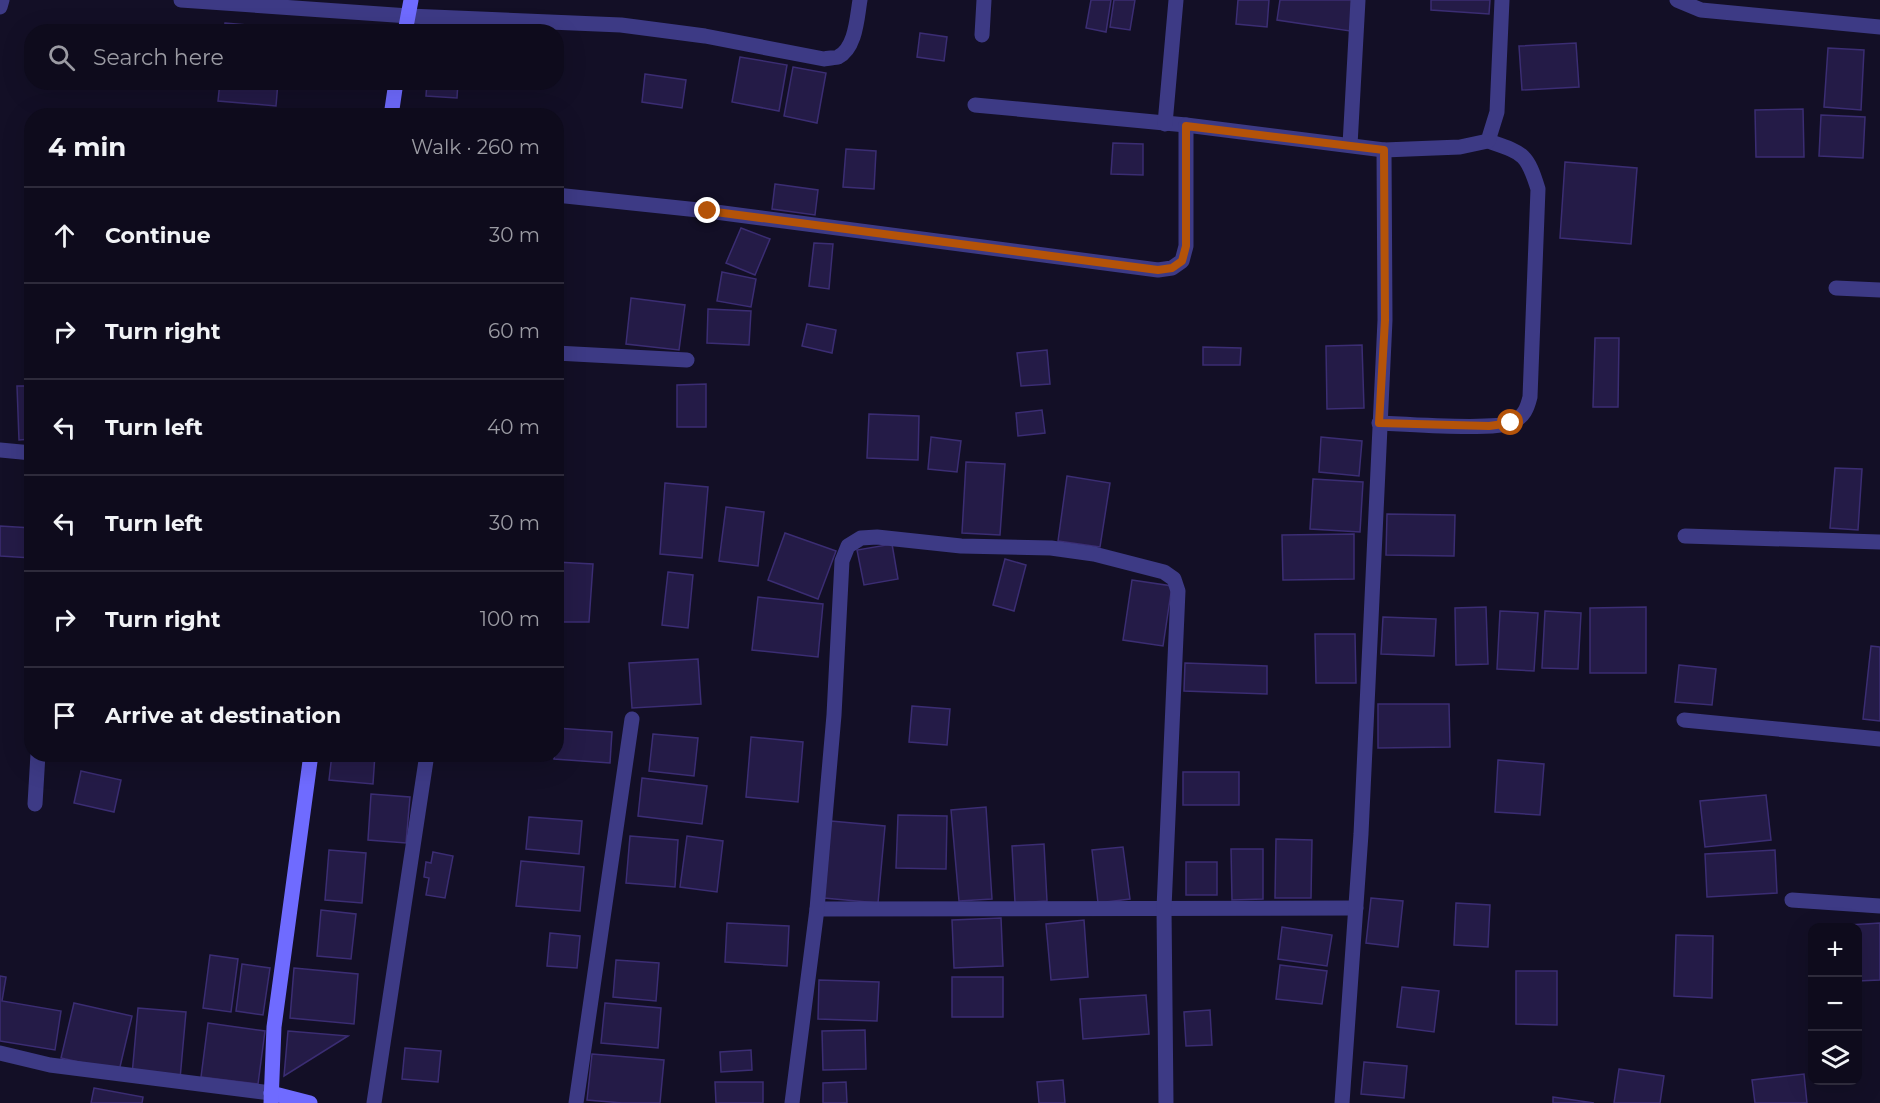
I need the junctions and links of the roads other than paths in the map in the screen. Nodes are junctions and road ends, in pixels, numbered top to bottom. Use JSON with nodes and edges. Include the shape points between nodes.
{"nodes":[{"id":1,"x":3,"y":0,"type":"edge"},
{"id":2,"x":181,"y":0,"type":"edge"},
{"id":3,"x":411,"y":0,"type":"edge"},
{"id":4,"x":860,"y":0,"type":"edge"},
{"id":5,"x":984,"y":0,"type":"edge"},
{"id":6,"x":1176,"y":0,"type":"edge"},
{"id":7,"x":1358,"y":0,"type":"edge"},
{"id":8,"x":1502,"y":0,"type":"edge"},
{"id":9,"x":1677,"y":0,"type":"edge"},
{"id":10,"x":0,"y":6,"type":"edge"},
{"id":11,"x":409,"y":16,"type":"junction"},
{"id":12,"x":407,"y":24,"type":"edge"},
{"id":13,"x":1880,"y":27,"type":"edge"},
{"id":14,"x":982,"y":34,"type":"dead end"},
{"id":15,"x":395,"y":90,"type":"edge"},
{"id":16,"x":975,"y":105,"type":"dead end"},
{"id":17,"x":392,"y":108,"type":"edge"},
{"id":18,"x":1165,"y":124,"type":"junction"},
{"id":19,"x":1186,"y":126,"type":"junction"},
{"id":20,"x":1488,"y":141,"type":"junction"},
{"id":21,"x":1350,"y":145,"type":"junction"},
{"id":22,"x":1384,"y":150,"type":"junction"},
{"id":23,"x":564,"y":196,"type":"edge"},
{"id":24,"x":1836,"y":288,"type":"dead end"},
{"id":25,"x":1880,"y":290,"type":"edge"},
{"id":26,"x":564,"y":353,"type":"edge"},
{"id":27,"x":687,"y":360,"type":"dead end"},
{"id":28,"x":1379,"y":423,"type":"junction"},
{"id":29,"x":0,"y":450,"type":"edge"},
{"id":30,"x":24,"y":452,"type":"edge"},
{"id":31,"x":1685,"y":536,"type":"dead end"},
{"id":32,"x":1880,"y":542,"type":"edge"},
{"id":33,"x":632,"y":719,"type":"dead end"},
{"id":34,"x":1684,"y":720,"type":"dead end"},
{"id":35,"x":1880,"y":739,"type":"edge"},
{"id":36,"x":37,"y":762,"type":"edge"},
{"id":37,"x":309,"y":762,"type":"edge"},
{"id":38,"x":426,"y":762,"type":"edge"},
{"id":39,"x":34,"y":804,"type":"dead end"},
{"id":40,"x":1792,"y":900,"type":"dead end"},
{"id":41,"x":1880,"y":906,"type":"edge"},
{"id":42,"x":1164,"y":908,"type":"junction"},
{"id":43,"x":1356,"y":908,"type":"junction"},
{"id":44,"x":818,"y":909,"type":"junction"},
{"id":45,"x":0,"y":1053,"type":"edge"},
{"id":46,"x":271,"y":1098,"type":"edge"},
{"id":47,"x":310,"y":1103,"type":"edge"},
{"id":48,"x":374,"y":1103,"type":"edge"},
{"id":49,"x":576,"y":1103,"type":"edge"},
{"id":50,"x":792,"y":1103,"type":"edge"},
{"id":51,"x":1166,"y":1103,"type":"edge"},
{"id":52,"x":1342,"y":1103,"type":"edge"}],
"edges":[{"from":1,"to":10,"type":"street"},
{"from":2,"to":11,"type":"street"},
{"from":3,"to":11,"type":"street"},
{"from":4,"to":11,"type":"street","via":[[848,48],[838,57],[824,58],[621,25]]},
{"from":5,"to":14,"type":"street"},
{"from":6,"to":18,"type":"street"},
{"from":7,"to":21,"type":"street"},
{"from":8,"to":20,"type":"street","via":[[1497,112]]},
{"from":9,"to":13,"type":"street","via":[[1701,10]]},
{"from":11,"to":12,"type":"street"},
{"from":15,"to":17,"type":"street"},
{"from":16,"to":18,"type":"street"},
{"from":18,"to":19,"type":"street"},
{"from":19,"to":21,"type":"street"},
{"from":19,"to":23,"type":"street","via":[[1186,246],[1182,261],[1172,268],[1158,270]]},
{"from":20,"to":22,"type":"street","via":[[1460,147]]},
{"from":20,"to":28,"type":"street","via":[[1516,150],[1530,165],[1538,189],[1530,397],[1526,412],[1511,423],[1489,426]]},
{"from":21,"to":22,"type":"street"},
{"from":22,"to":28,"type":"street","via":[[1385,320]]},
{"from":24,"to":25,"type":"street"},
{"from":26,"to":27,"type":"street"},
{"from":28,"to":43,"type":"street"},
{"from":29,"to":30,"type":"street"},
{"from":31,"to":32,"type":"street"},
{"from":33,"to":49,"type":"street"},
{"from":34,"to":35,"type":"street"},
{"from":36,"to":39,"type":"street"},
{"from":37,"to":46,"type":"street","via":[[274,1027]]},
{"from":38,"to":48,"type":"street"},
{"from":40,"to":41,"type":"street"},
{"from":42,"to":43,"type":"street"},
{"from":42,"to":44,"type":"street"},
{"from":42,"to":44,"type":"street","via":[[1178,591],[1174,579],[1164,572],[1051,548],[961,546],[877,537],[861,538],[848,546],[842,561]]},
{"from":42,"to":51,"type":"street"},
{"from":43,"to":52,"type":"street"},
{"from":44,"to":50,"type":"street"},
{"from":45,"to":46,"type":"street","via":[[50,1065]]},
{"from":46,"to":47,"type":"street"}]}
